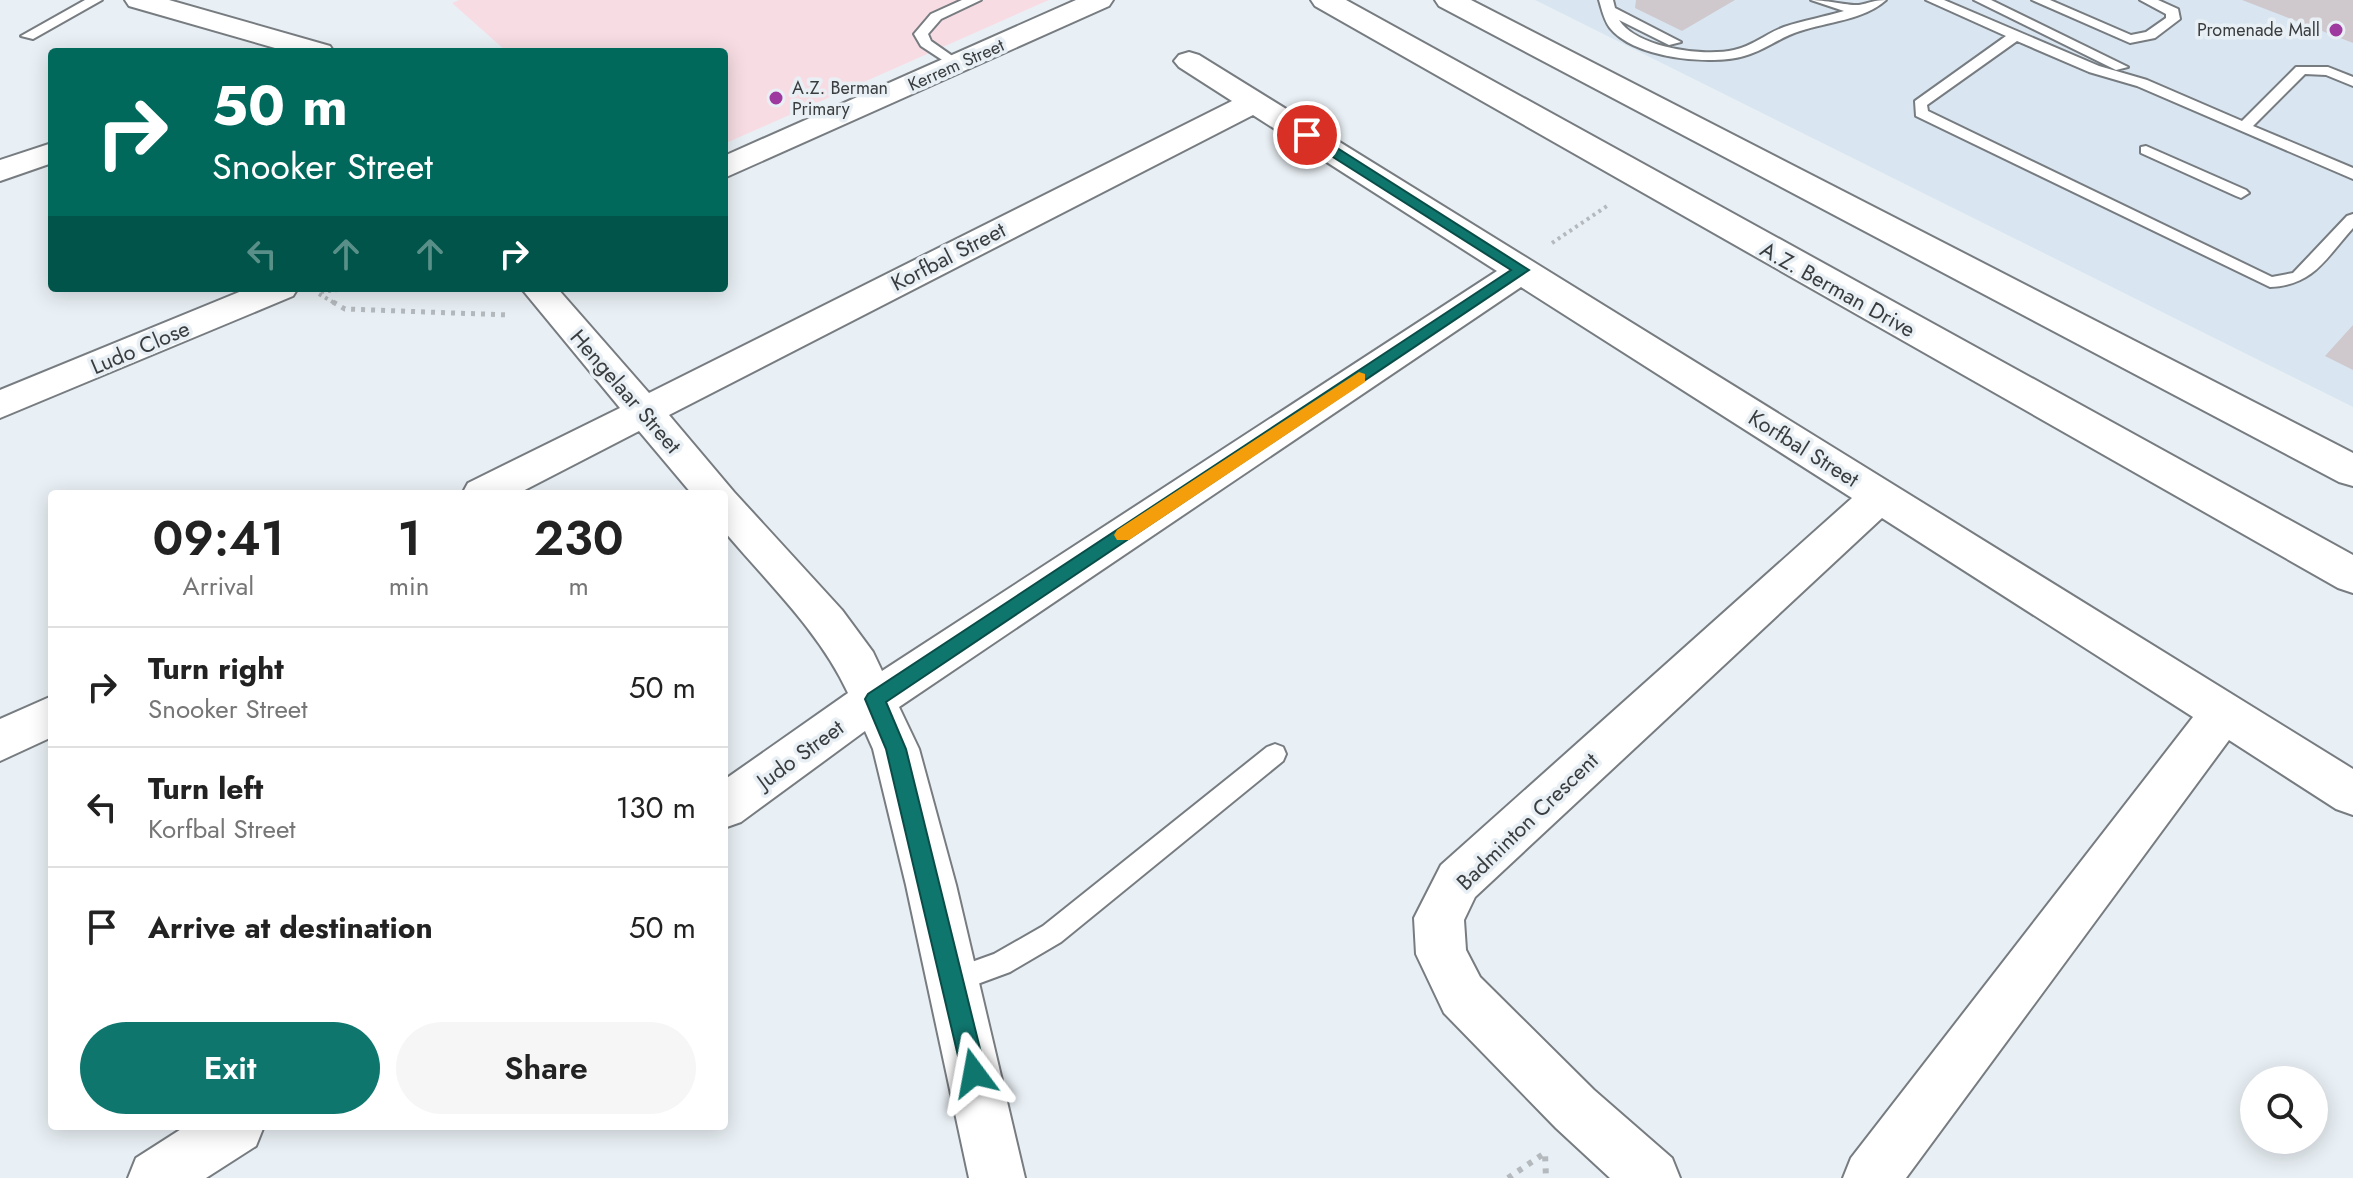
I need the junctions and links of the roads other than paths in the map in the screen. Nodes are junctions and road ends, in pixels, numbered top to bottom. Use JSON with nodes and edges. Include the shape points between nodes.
{"nodes":[{"id":1,"x":95,"y":0,"type":"edge"},
{"id":2,"x":139,"y":0,"type":"edge"},
{"id":3,"x":974,"y":0,"type":"edge"},
{"id":4,"x":1099,"y":0,"type":"edge"},
{"id":5,"x":1325,"y":0,"type":"edge"},
{"id":6,"x":1449,"y":0,"type":"edge"},
{"id":7,"x":1818,"y":0,"type":"edge"},
{"id":8,"x":1879,"y":0,"type":"edge"},
{"id":9,"x":1933,"y":0,"type":"edge"},
{"id":10,"x":1981,"y":0,"type":"edge"},
{"id":11,"x":2039,"y":0,"type":"edge"},
{"id":12,"x":2147,"y":0,"type":"edge"},
{"id":13,"x":1608,"y":5,"type":"edge"},
{"id":14,"x":1862,"y":10,"type":"junction"},
{"id":15,"x":2017,"y":35,"type":"junction"},
{"id":16,"x":28,"y":36,"type":"dead end"},
{"id":17,"x":306,"y":48,"type":"edge"},
{"id":18,"x":1189,"y":61,"type":"dead end"},
{"id":19,"x":956,"y":65,"type":"junction"},
{"id":20,"x":2353,"y":82,"type":"edge"},
{"id":21,"x":2142,"y":83,"type":"junction"},
{"id":22,"x":1254,"y":102,"type":"junction"},
{"id":23,"x":2244,"y":127,"type":"junction"},
{"id":24,"x":2146,"y":150,"type":"dead end"},
{"id":25,"x":48,"y":153,"type":"edge"},
{"id":26,"x":728,"y":166,"type":"edge"},
{"id":27,"x":0,"y":171,"type":"edge"},
{"id":28,"x":2353,"y":174,"type":"edge"},
{"id":29,"x":2241,"y":193,"type":"dead end"},
{"id":30,"x":2353,"y":219,"type":"edge"},
{"id":31,"x":1522,"y":270,"type":"junction"},
{"id":32,"x":271,"y":292,"type":"edge"},
{"id":33,"x":543,"y":294,"type":"edge"},
{"id":34,"x":0,"y":405,"type":"edge"},
{"id":35,"x":643,"y":411,"type":"junction"},
{"id":36,"x":2353,"y":471,"type":"edge"},
{"id":37,"x":490,"y":490,"type":"edge"},
{"id":38,"x":712,"y":490,"type":"edge"},
{"id":39,"x":1880,"y":496,"type":"junction"},
{"id":40,"x":728,"y":509,"type":"edge"},
{"id":41,"x":2353,"y":576,"type":"edge"},
{"id":42,"x":875,"y":699,"type":"junction"},
{"id":43,"x":2223,"y":712,"type":"junction"},
{"id":44,"x":48,"y":717,"type":"edge"},
{"id":45,"x":0,"y":741,"type":"edge"},
{"id":46,"x":1275,"y":754,"type":"dead end"},
{"id":47,"x":2353,"y":794,"type":"edge"},
{"id":48,"x":728,"y":804,"type":"edge"},
{"id":49,"x":953,"y":981,"type":"junction"},
{"id":50,"x":230,"y":1130,"type":"edge"},
{"id":51,"x":156,"y":1178,"type":"edge"},
{"id":52,"x":997,"y":1178,"type":"edge"},
{"id":53,"x":1652,"y":1178,"type":"edge"},
{"id":54,"x":1871,"y":1178,"type":"edge"}],
"edges":[{"from":1,"to":16,"type":"lane"},
{"from":2,"to":17,"type":"street"},
{"from":3,"to":19,"type":"lane","via":[[924,24],[921,34]]},
{"from":4,"to":19,"type":"street","name":"Kerrem Street"},
{"from":5,"to":41,"type":"main road","name":"A.Z. Berman Drive"},
{"from":6,"to":36,"type":"main road"},
{"from":7,"to":14,"type":"lane"},
{"from":8,"to":14,"type":"lane"},
{"from":9,"to":15,"type":"lane"},
{"from":10,"to":21,"type":"lane","via":[[2121,67]]},
{"from":11,"to":12,"type":"lane","via":[[2130,39],[2150,35],[2173,19],[2173,12]]},
{"from":13,"to":14,"type":"lane","via":[[1617,29],[1631,39],[1726,57],[1745,53],[1781,32]]},
{"from":15,"to":21,"type":"lane","via":[[2094,69]]},
{"from":15,"to":30,"type":"lane","via":[[1920,104],[1921,113],[2270,282],[2299,277]]},
{"from":18,"to":22,"type":"street","name":"Korfbal Street"},
{"from":19,"to":26,"type":"street","name":"Kerrem Street"},
{"from":20,"to":23,"type":"lane","via":[[2328,71],[2301,70]]},
{"from":21,"to":23,"type":"lane"},
{"from":22,"to":31,"type":"street","name":"Korfbal Street"},
{"from":22,"to":35,"type":"street","name":"Korfbal Street"},
{"from":23,"to":28,"type":"lane"},
{"from":24,"to":29,"type":"lane"},
{"from":25,"to":27,"type":"street"},
{"from":31,"to":39,"type":"street","name":"Korfbal Street"},
{"from":31,"to":42,"type":"street","name":"Judo Street"},
{"from":32,"to":34,"type":"street","name":"Ludo Close"},
{"from":33,"to":35,"type":"street","name":"Hengelaar Street"},
{"from":35,"to":37,"type":"street","name":"Korfbal Street"},
{"from":35,"to":38,"type":"street","name":"Hengelaar Street"},
{"from":39,"to":43,"type":"street","name":"Korfbal Street"},
{"from":39,"to":53,"type":"street","name":"Badminton Crescent","via":[[1458,881],[1439,918],[1441,954],[1462,995]]},
{"from":40,"to":42,"type":"street","via":[[827,622]]},
{"from":42,"to":48,"type":"street","name":"Judo Street"},
{"from":42,"to":49,"type":"street","via":[[896,749]]},
{"from":43,"to":47,"type":"street","name":"Korfbal Street"},
{"from":43,"to":54,"type":"street"},
{"from":44,"to":45,"type":"street"},
{"from":46,"to":49,"type":"lane","via":[[1052,934],[1001,964]]},
{"from":49,"to":52,"type":"street"},
{"from":50,"to":51,"type":"street"}]}
